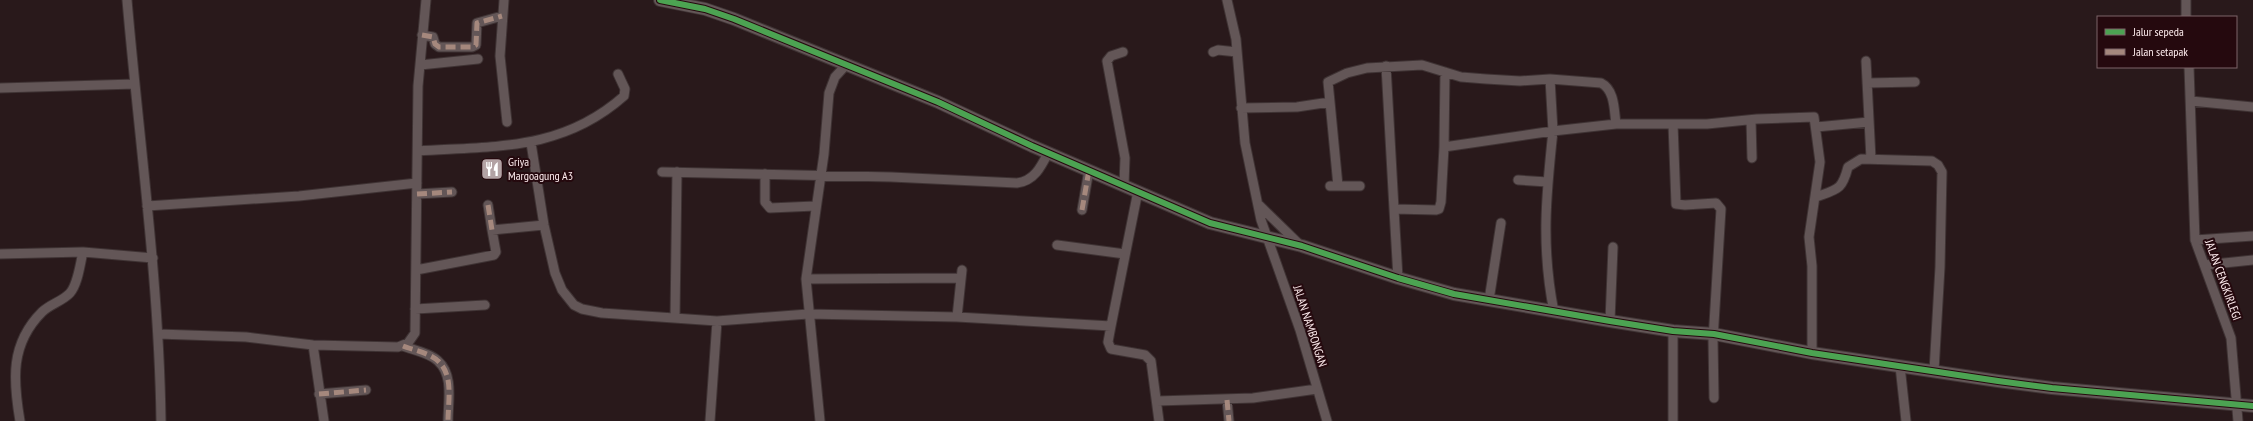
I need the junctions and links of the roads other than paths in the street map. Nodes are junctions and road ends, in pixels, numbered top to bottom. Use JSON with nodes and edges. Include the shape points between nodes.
{"nodes":[{"id":1,"x":128,"y":0,"type":"edge"},
{"id":2,"x":426,"y":0,"type":"edge"},
{"id":3,"x":504,"y":0,"type":"edge"},
{"id":4,"x":660,"y":0,"type":"edge"},
{"id":5,"x":1227,"y":0,"type":"edge"},
{"id":6,"x":2186,"y":0,"type":"edge"},
{"id":7,"x":502,"y":16,"type":"junction"},
{"id":8,"x":2186,"y":16,"type":"edge"},
{"id":9,"x":422,"y":35,"type":"junction"},
{"id":10,"x":1123,"y":52,"type":"dead end"},
{"id":11,"x":1213,"y":52,"type":"dead end"},
{"id":12,"x":1237,"y":52,"type":"junction"},
{"id":13,"x":478,"y":59,"type":"dead end"},
{"id":14,"x":1866,"y":61,"type":"dead end"},
{"id":15,"x":420,"y":65,"type":"junction"},
{"id":16,"x":1386,"y":66,"type":"junction"},
{"id":17,"x":842,"y":67,"type":"junction"},
{"id":18,"x":2189,"y":68,"type":"edge"},
{"id":19,"x":1445,"y":72,"type":"junction"},
{"id":20,"x":618,"y":74,"type":"dead end"},
{"id":21,"x":1550,"y":79,"type":"junction"},
{"id":22,"x":1915,"y":82,"type":"dead end"},
{"id":23,"x":1867,"y":83,"type":"junction"},
{"id":24,"x":134,"y":84,"type":"junction"},
{"id":25,"x":0,"y":88,"type":"edge"},
{"id":26,"x":2190,"y":100,"type":"junction"},
{"id":27,"x":1330,"y":102,"type":"junction"},
{"id":28,"x":2253,"y":107,"type":"edge"},
{"id":29,"x":1241,"y":108,"type":"junction"},
{"id":30,"x":1751,"y":120,"type":"junction"},
{"id":31,"x":507,"y":122,"type":"dead end"},
{"id":32,"x":1869,"y":122,"type":"junction"},
{"id":33,"x":1616,"y":124,"type":"junction"},
{"id":34,"x":1673,"y":124,"type":"junction"},
{"id":35,"x":1816,"y":127,"type":"junction"},
{"id":36,"x":1554,"y":131,"type":"junction"},
{"id":37,"x":531,"y":142,"type":"junction"},
{"id":38,"x":1444,"y":147,"type":"junction"},
{"id":39,"x":418,"y":151,"type":"junction"},
{"id":40,"x":1048,"y":153,"type":"junction"},
{"id":41,"x":1752,"y":158,"type":"dead end"},
{"id":42,"x":1870,"y":159,"type":"junction"},
{"id":43,"x":1089,"y":170,"type":"junction"},
{"id":44,"x":662,"y":172,"type":"dead end"},
{"id":45,"x":677,"y":172,"type":"junction"},
{"id":46,"x":765,"y":174,"type":"junction"},
{"id":47,"x":820,"y":175,"type":"junction"},
{"id":48,"x":1518,"y":180,"type":"dead end"},
{"id":49,"x":1548,"y":182,"type":"junction"},
{"id":50,"x":417,"y":183,"type":"junction"},
{"id":51,"x":1124,"y":185,"type":"junction"},
{"id":52,"x":1360,"y":186,"type":"dead end"},
{"id":53,"x":1138,"y":191,"type":"junction"},
{"id":54,"x":452,"y":192,"type":"dead end"},
{"id":55,"x":417,"y":194,"type":"junction"},
{"id":56,"x":1816,"y":197,"type":"junction"},
{"id":57,"x":1258,"y":204,"type":"junction"},
{"id":58,"x":488,"y":205,"type":"dead end"},
{"id":59,"x":147,"y":206,"type":"junction"},
{"id":60,"x":815,"y":206,"type":"junction"},
{"id":61,"x":1394,"y":209,"type":"junction"},
{"id":62,"x":1082,"y":210,"type":"dead end"},
{"id":63,"x":1501,"y":223,"type":"dead end"},
{"id":64,"x":544,"y":225,"type":"junction"},
{"id":65,"x":492,"y":230,"type":"junction"},
{"id":66,"x":2253,"y":236,"type":"edge"},
{"id":67,"x":1267,"y":239,"type":"junction"},
{"id":68,"x":2196,"y":240,"type":"junction"},
{"id":69,"x":1056,"y":245,"type":"dead end"},
{"id":70,"x":1302,"y":246,"type":"junction"},
{"id":71,"x":1613,"y":247,"type":"dead end"},
{"id":72,"x":83,"y":252,"type":"junction"},
{"id":73,"x":0,"y":254,"type":"edge"},
{"id":74,"x":1125,"y":254,"type":"junction"},
{"id":75,"x":153,"y":258,"type":"junction"},
{"id":76,"x":2253,"y":260,"type":"edge"},
{"id":77,"x":2205,"y":265,"type":"junction"},
{"id":78,"x":416,"y":270,"type":"junction"},
{"id":79,"x":1398,"y":278,"type":"junction"},
{"id":80,"x":806,"y":279,"type":"junction"},
{"id":81,"x":1489,"y":300,"type":"junction"},
{"id":82,"x":485,"y":306,"type":"dead end"},
{"id":83,"x":415,"y":309,"type":"junction"},
{"id":84,"x":1554,"y":312,"type":"junction"},
{"id":85,"x":808,"y":314,"type":"junction"},
{"id":86,"x":957,"y":317,"type":"junction"},
{"id":87,"x":675,"y":318,"type":"junction"},
{"id":88,"x":718,"y":321,"type":"junction"},
{"id":89,"x":1610,"y":321,"type":"junction"},
{"id":90,"x":1112,"y":326,"type":"junction"},
{"id":91,"x":1673,"y":331,"type":"junction"},
{"id":92,"x":158,"y":334,"type":"junction"},
{"id":93,"x":1714,"y":334,"type":"junction"},
{"id":94,"x":313,"y":345,"type":"junction"},
{"id":95,"x":403,"y":346,"type":"junction"},
{"id":96,"x":1812,"y":353,"type":"junction"},
{"id":97,"x":1900,"y":366,"type":"junction"},
{"id":98,"x":1934,"y":371,"type":"junction"},
{"id":99,"x":1317,"y":389,"type":"junction"},
{"id":100,"x":366,"y":390,"type":"dead end"},
{"id":101,"x":320,"y":394,"type":"junction"},
{"id":102,"x":1714,"y":398,"type":"dead end"},
{"id":103,"x":1226,"y":400,"type":"junction"},
{"id":104,"x":1157,"y":401,"type":"junction"},
{"id":105,"x":2238,"y":405,"type":"junction"},
{"id":106,"x":2253,"y":406,"type":"edge"},
{"id":107,"x":20,"y":421,"type":"edge"},
{"id":108,"x":162,"y":421,"type":"edge"},
{"id":109,"x":324,"y":421,"type":"edge"},
{"id":110,"x":448,"y":421,"type":"edge"},
{"id":111,"x":710,"y":421,"type":"edge"},
{"id":112,"x":820,"y":421,"type":"edge"},
{"id":113,"x":1159,"y":421,"type":"edge"},
{"id":114,"x":1229,"y":421,"type":"edge"},
{"id":115,"x":1327,"y":421,"type":"edge"},
{"id":116,"x":1673,"y":421,"type":"edge"},
{"id":117,"x":1906,"y":421,"type":"edge"},
{"id":118,"x":2238,"y":421,"type":"edge"}],
"edges":[{"from":1,"to":24,"type":"street"},
{"from":2,"to":9,"type":"street"},
{"from":3,"to":7,"type":"street"},
{"from":4,"to":17,"type":"street","via":[[705,9]]},
{"from":5,"to":12,"type":"street","name":"JALAN NAMBONGAN"},
{"from":6,"to":8,"type":"street"},
{"from":7,"to":9,"type":"street","via":[[477,22],[476,45],[472,47],[439,47],[433,37]]},
{"from":7,"to":31,"type":"street","via":[[500,56]]},
{"from":9,"to":15,"type":"street"},
{"from":10,"to":51,"type":"street","via":[[1111,56],[1107,61],[1125,158]]},
{"from":11,"to":12,"type":"street"},
{"from":12,"to":29,"type":"street","name":"JALAN NAMBONGAN"},
{"from":13,"to":15,"type":"street"},
{"from":14,"to":23,"type":"street"},
{"from":15,"to":39,"type":"street"},
{"from":16,"to":19,"type":"street","via":[[1428,65]]},
{"from":16,"to":27,"type":"street","via":[[1360,70],[1328,82]]},
{"from":16,"to":61,"type":"street"},
{"from":17,"to":40,"type":"street","via":[[938,102]]},
{"from":17,"to":47,"type":"street","via":[[832,81],[829,93]]},
{"from":18,"to":26,"type":"street","name":"JALAN CENGKIRLEGI"},
{"from":19,"to":21,"type":"street","via":[[1461,77],[1486,79]]},
{"from":19,"to":38,"type":"street"},
{"from":20,"to":37,"type":"street","via":[[625,93],[618,101],[569,131]]},
{"from":21,"to":33,"type":"street","via":[[1596,81],[1605,85],[1614,102]]},
{"from":21,"to":36,"type":"street"},
{"from":22,"to":23,"type":"street"},
{"from":23,"to":32,"type":"street"},
{"from":24,"to":25,"type":"street"},
{"from":24,"to":59,"type":"street"},
{"from":26,"to":28,"type":"street"},
{"from":26,"to":68,"type":"street","name":"JALAN CENGKIRLEGI"},
{"from":27,"to":29,"type":"street","via":[[1297,107]]},
{"from":27,"to":52,"type":"street","via":[[1334,186]]},
{"from":29,"to":57,"type":"street","name":"JALAN NAMBONGAN","via":[[1245,143]]},
{"from":30,"to":34,"type":"street"},
{"from":30,"to":35,"type":"street","via":[[1814,117]]},
{"from":30,"to":41,"type":"street"},
{"from":32,"to":35,"type":"street"},
{"from":32,"to":42,"type":"street"},
{"from":33,"to":34,"type":"street"},
{"from":33,"to":36,"type":"street"},
{"from":34,"to":93,"type":"street","via":[[1676,204],[1716,203],[1721,209]]},
{"from":35,"to":56,"type":"street","via":[[1820,162]]},
{"from":36,"to":38,"type":"street"},
{"from":36,"to":49,"type":"street"},
{"from":37,"to":39,"type":"street"},
{"from":37,"to":64,"type":"street"},
{"from":38,"to":61,"type":"street","via":[[1439,209]]},
{"from":39,"to":50,"type":"street"},
{"from":40,"to":43,"type":"street"},
{"from":40,"to":47,"type":"street","via":[[1035,174],[1026,181],[1017,183]]},
{"from":42,"to":56,"type":"street","via":[[1853,162],[1848,167],[1841,186]]},
{"from":42,"to":98,"type":"street","via":[[1932,162],[1938,165],[1942,172]]},
{"from":43,"to":51,"type":"street"},
{"from":43,"to":62,"type":"street"},
{"from":44,"to":45,"type":"street"},
{"from":45,"to":46,"type":"street"},
{"from":45,"to":87,"type":"street"},
{"from":46,"to":47,"type":"street"},
{"from":46,"to":60,"type":"street","via":[[765,202],[768,207]]},
{"from":47,"to":60,"type":"street"},
{"from":48,"to":49,"type":"street"},
{"from":49,"to":84,"type":"street","via":[[1545,245]]},
{"from":50,"to":55,"type":"street"},
{"from":50,"to":59,"type":"street","via":[[299,196]]},
{"from":51,"to":53,"type":"street"},
{"from":53,"to":67,"type":"street","via":[[1210,223]]},
{"from":53,"to":74,"type":"street"},
{"from":54,"to":55,"type":"street"},
{"from":55,"to":78,"type":"street"},
{"from":56,"to":96,"type":"street","via":[[1809,237],[1812,266]]},
{"from":57,"to":67,"type":"street","name":"JALAN NAMBONGAN"},
{"from":57,"to":70,"type":"street"},
{"from":58,"to":65,"type":"street"},
{"from":59,"to":75,"type":"street"},
{"from":60,"to":80,"type":"street"},
{"from":61,"to":79,"type":"street"},
{"from":63,"to":81,"type":"street"},
{"from":64,"to":65,"type":"street"},
{"from":64,"to":87,"type":"street","via":[[555,273],[562,290],[574,304],[582,309],[602,313]]},
{"from":65,"to":78,"type":"street","via":[[496,252],[494,255]]},
{"from":66,"to":68,"type":"street"},
{"from":67,"to":70,"type":"street"},
{"from":67,"to":99,"type":"street","name":"JALAN NAMBONGAN","via":[[1300,330]]},
{"from":68,"to":77,"type":"street","name":"JALAN CENGKIRLEGI"},
{"from":69,"to":74,"type":"street"},
{"from":70,"to":79,"type":"street"},
{"from":71,"to":89,"type":"street"},
{"from":72,"to":73,"type":"street"},
{"from":72,"to":75,"type":"street"},
{"from":72,"to":107,"type":"street","via":[[71,293],[42,312],[29,328],[21,345],[15,364],[14,385]]},
{"from":74,"to":90,"type":"street"},
{"from":75,"to":92,"type":"street"},
{"from":76,"to":77,"type":"street"},
{"from":77,"to":105,"type":"street","name":"JALAN CENGKIRLEGI","via":[[2231,338]]},
{"from":78,"to":83,"type":"street"},
{"from":79,"to":81,"type":"street","via":[[1454,294]]},
{"from":80,"to":85,"type":"street"},
{"from":80,"to":86,"type":"street","via":[[961,274]]},
{"from":81,"to":84,"type":"street"},
{"from":82,"to":83,"type":"street"},
{"from":83,"to":95,"type":"street","via":[[415,333]]},
{"from":84,"to":89,"type":"street"},
{"from":85,"to":86,"type":"street"},
{"from":85,"to":88,"type":"street"},
{"from":85,"to":112,"type":"street"},
{"from":86,"to":90,"type":"street"},
{"from":87,"to":88,"type":"street"},
{"from":88,"to":111,"type":"street"},
{"from":89,"to":91,"type":"street"},
{"from":90,"to":104,"type":"street","via":[[1108,342],[1111,349],[1145,355],[1151,360]]},
{"from":91,"to":93,"type":"street"},
{"from":91,"to":116,"type":"street"},
{"from":92,"to":94,"type":"street","via":[[246,337]]},
{"from":92,"to":108,"type":"street"},
{"from":93,"to":96,"type":"street"},
{"from":93,"to":102,"type":"street"},
{"from":94,"to":95,"type":"street"},
{"from":94,"to":101,"type":"street"},
{"from":95,"to":110,"type":"street","via":[[438,360],[449,384]]},
{"from":96,"to":97,"type":"street"},
{"from":97,"to":98,"type":"street"},
{"from":97,"to":117,"type":"street"},
{"from":98,"to":105,"type":"street","via":[[2052,388]]},
{"from":99,"to":103,"type":"street"},
{"from":99,"to":115,"type":"street","name":"JALAN NAMBONGAN"},
{"from":100,"to":101,"type":"street"},
{"from":101,"to":109,"type":"street"},
{"from":103,"to":104,"type":"street"},
{"from":103,"to":114,"type":"street"},
{"from":104,"to":113,"type":"street"},
{"from":105,"to":106,"type":"street"},
{"from":105,"to":118,"type":"street","name":"JALAN CENGKIRLEGI"}]}
